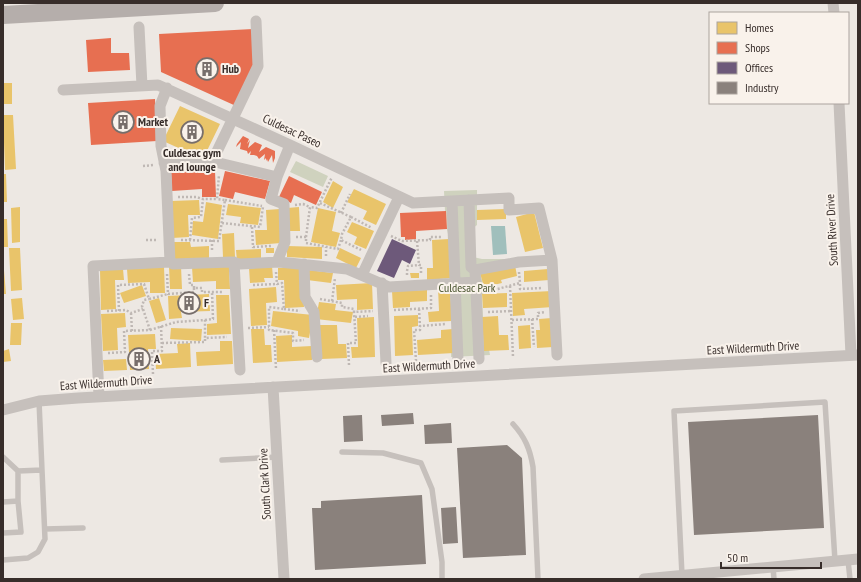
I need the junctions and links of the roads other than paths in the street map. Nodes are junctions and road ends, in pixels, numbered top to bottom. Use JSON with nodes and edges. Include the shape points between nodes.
{"nodes":[{"id":1,"x":215,"y":3,"type":"edge"},
{"id":2,"x":3,"y":15,"type":"edge"},
{"id":3,"x":256,"y":21,"type":"dead end"},
{"id":4,"x":139,"y":27,"type":"dead end"},
{"id":5,"x":142,"y":86,"type":"junction"},
{"id":6,"x":167,"y":88,"type":"junction"},
{"id":7,"x":63,"y":90,"type":"dead end"},
{"id":8,"x":839,"y":104,"type":"edge"},
{"id":9,"x":233,"y":119,"type":"junction"},
{"id":10,"x":290,"y":145,"type":"junction"},
{"id":11,"x":216,"y":162,"type":"junction"},
{"id":12,"x":164,"y":163,"type":"junction"},
{"id":13,"x":277,"y":177,"type":"junction"},
{"id":14,"x":399,"y":197,"type":"junction"},
{"id":15,"x":469,"y":200,"type":"junction"},
{"id":16,"x":452,"y":201,"type":"junction"},
{"id":17,"x":278,"y":258,"type":"junction"},
{"id":18,"x":552,"y":260,"type":"junction"},
{"id":19,"x":234,"y":262,"type":"junction"},
{"id":20,"x":304,"y":264,"type":"junction"},
{"id":21,"x":168,"y":267,"type":"junction"},
{"id":22,"x":475,"y":270,"type":"junction"},
{"id":23,"x":362,"y":275,"type":"junction"},
{"id":24,"x":476,"y":282,"type":"junction"},
{"id":25,"x":382,"y":283,"type":"junction"},
{"id":26,"x":455,"y":283,"type":"junction"},
{"id":27,"x":557,"y":355,"type":"dead end"},
{"id":28,"x":854,"y":355,"type":"edge"},
{"id":29,"x":317,"y":357,"type":"dead end"},
{"id":30,"x":479,"y":359,"type":"dead end"},
{"id":31,"x":458,"y":360,"type":"dead end"},
{"id":32,"x":386,"y":363,"type":"dead end"},
{"id":33,"x":240,"y":370,"type":"dead end"},
{"id":34,"x":273,"y":387,"type":"junction"},
{"id":35,"x":99,"y":397,"type":"junction"},
{"id":36,"x":39,"y":401,"type":"junction"},
{"id":37,"x":3,"y":410,"type":"edge"},
{"id":38,"x":513,"y":424,"type":"dead end"},
{"id":39,"x":342,"y":452,"type":"dead end"},
{"id":40,"x":3,"y":457,"type":"edge"},
{"id":41,"x":277,"y":457,"type":"junction"},
{"id":42,"x":222,"y":460,"type":"dead end"},
{"id":43,"x":42,"y":470,"type":"junction"},
{"id":44,"x":18,"y":471,"type":"junction"},
{"id":45,"x":18,"y":501,"type":"junction"},
{"id":46,"x":3,"y":502,"type":"edge"},
{"id":47,"x":83,"y":528,"type":"dead end"},
{"id":48,"x":45,"y":529,"type":"junction"},
{"id":49,"x":3,"y":534,"type":"edge"},
{"id":50,"x":853,"y":559,"type":"edge"},
{"id":51,"x":3,"y":560,"type":"edge"},
{"id":52,"x":836,"y":561,"type":"junction"},
{"id":53,"x":773,"y":567,"type":"junction"},
{"id":54,"x":682,"y":576,"type":"junction"},
{"id":55,"x":284,"y":579,"type":"edge"},
{"id":56,"x":442,"y":579,"type":"edge"},
{"id":57,"x":538,"y":579,"type":"edge"},
{"id":58,"x":644,"y":579,"type":"edge"},
{"id":59,"x":774,"y":579,"type":"edge"},
{"id":60,"x":850,"y":579,"type":"edge"}],
"edges":[{"from":1,"to":2,"type":"main road"},
{"from":3,"to":9,"type":"street","via":[[258,66]]},
{"from":4,"to":5,"type":"street"},
{"from":5,"to":6,"type":"street","name":"Culdesac Paseo","via":[[158,85]]},
{"from":5,"to":7,"type":"street","name":"Culdesac Paseo"},
{"from":6,"to":9,"type":"street","name":"Culdesac Paseo"},
{"from":6,"to":12,"type":"street","via":[[160,106]]},
{"from":8,"to":28,"type":"street","name":"South River Drive"},
{"from":9,"to":10,"type":"street","name":"Culdesac Paseo"},
{"from":9,"to":11,"type":"street"},
{"from":10,"to":13,"type":"street"},
{"from":10,"to":14,"type":"street","name":"Culdesac Paseo"},
{"from":11,"to":12,"type":"street"},
{"from":11,"to":13,"type":"street"},
{"from":12,"to":21,"type":"street"},
{"from":13,"to":17,"type":"street","via":[[271,200],[284,204],[285,236]]},
{"from":14,"to":16,"type":"street","name":"Culdesac Paseo","via":[[413,203]]},
{"from":14,"to":23,"type":"street"},
{"from":15,"to":16,"type":"street","name":"Culdesac Paseo"},
{"from":15,"to":18,"type":"street","name":"Culdesac Paseo","via":[[509,198],[509,210],[539,208]]},
{"from":15,"to":22,"type":"street","via":[[471,267]]},
{"from":16,"to":26,"type":"street"},
{"from":17,"to":19,"type":"street","via":[[240,264]]},
{"from":17,"to":20,"type":"street"},
{"from":18,"to":22,"type":"street","via":[[519,262]]},
{"from":18,"to":27,"type":"street"},
{"from":19,"to":21,"type":"street","via":[[173,264]]},
{"from":19,"to":33,"type":"street"},
{"from":20,"to":23,"type":"street","via":[[347,269]]},
{"from":20,"to":29,"type":"street","via":[[306,297],[314,312]]},
{"from":21,"to":35,"type":"street","via":[[93,266]]},
{"from":22,"to":24,"type":"street"},
{"from":23,"to":25,"type":"street"},
{"from":24,"to":26,"type":"street"},
{"from":24,"to":30,"type":"street"},
{"from":25,"to":26,"type":"street","via":[[389,287]]},
{"from":25,"to":32,"type":"street"},
{"from":26,"to":31,"type":"street"},
{"from":28,"to":34,"type":"street","name":"East Wildermuth Drive"},
{"from":34,"to":35,"type":"street","name":"East Wildermuth Drive"},
{"from":34,"to":41,"type":"street","name":"South Clark Drive"},
{"from":35,"to":36,"type":"street","name":"East Wildermuth Drive"},
{"from":36,"to":37,"type":"street","name":"East Wildermuth Drive"},
{"from":36,"to":43,"type":"lane"},
{"from":38,"to":57,"type":"lane","via":[[527,445],[534,466]]},
{"from":39,"to":56,"type":"lane","via":[[383,453],[421,463],[432,489]]},
{"from":40,"to":44,"type":"lane"},
{"from":41,"to":42,"type":"lane"},
{"from":41,"to":55,"type":"street","name":"South Clark Drive"},
{"from":43,"to":44,"type":"lane"},
{"from":43,"to":48,"type":"lane"},
{"from":44,"to":45,"type":"lane"},
{"from":45,"to":46,"type":"lane"},
{"from":45,"to":49,"type":"lane","via":[[21,532]]},
{"from":47,"to":48,"type":"lane"},
{"from":48,"to":51,"type":"lane","via":[[45,539],[38,552],[28,558]]},
{"from":50,"to":52,"type":"street"},
{"from":50,"to":60,"type":"lane"},
{"from":52,"to":53,"type":"street"},
{"from":52,"to":54,"type":"lane","via":[[825,402],[674,411]]},
{"from":53,"to":54,"type":"street"},
{"from":53,"to":59,"type":"lane"},
{"from":54,"to":58,"type":"street"}]}
